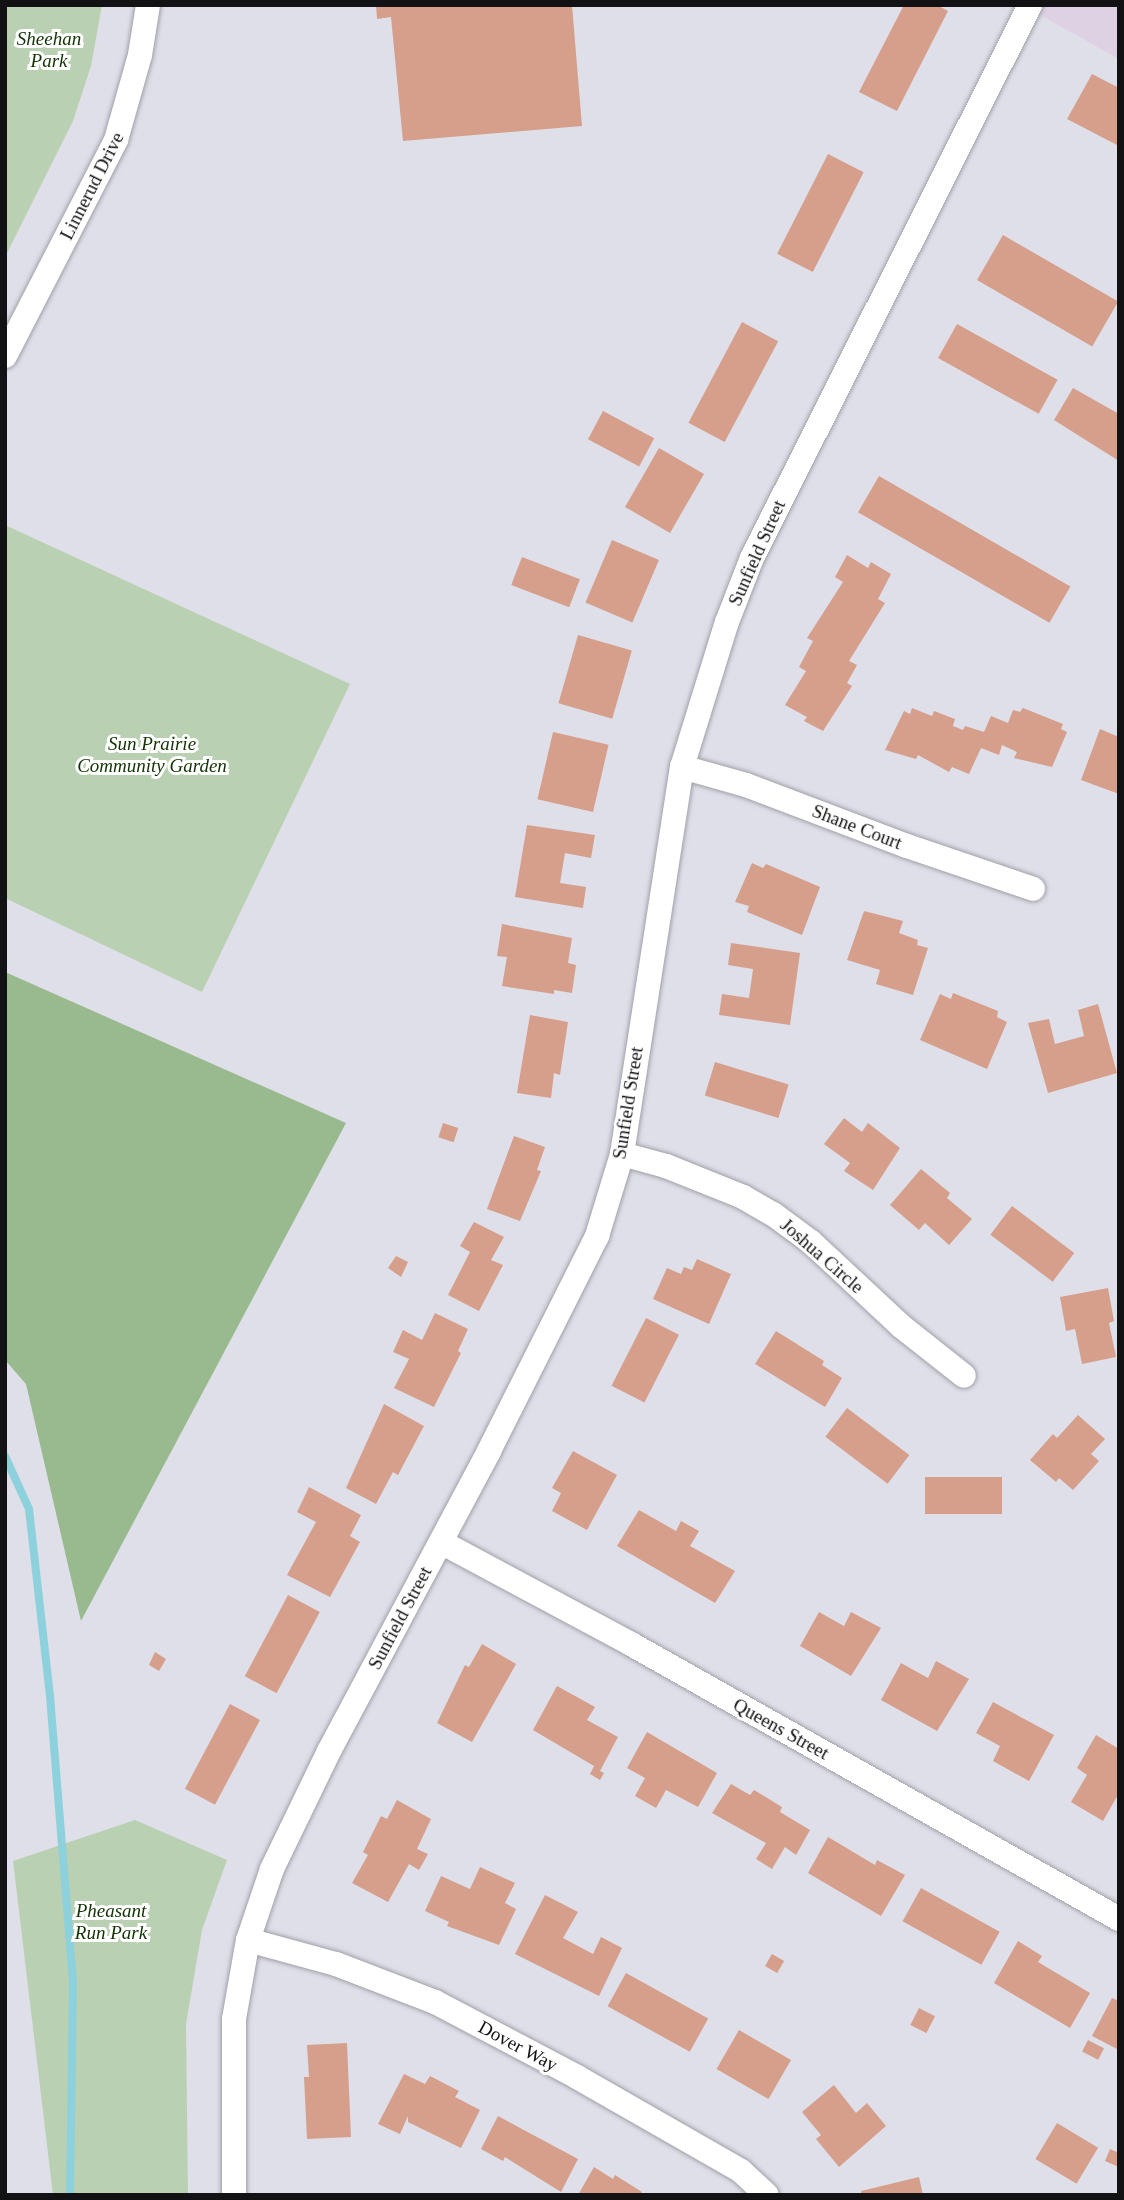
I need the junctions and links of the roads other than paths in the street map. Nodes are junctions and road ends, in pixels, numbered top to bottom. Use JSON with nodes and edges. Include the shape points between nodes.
{"nodes":[{"id":1,"x":148,"y":5,"type":"edge"},
{"id":2,"x":1030,"y":5,"type":"edge"},
{"id":3,"x":5,"y":356,"type":"edge"},
{"id":4,"x":682,"y":767,"type":"junction"},
{"id":5,"x":1033,"y":889,"type":"dead end"},
{"id":6,"x":622,"y":1154,"type":"junction"},
{"id":7,"x":964,"y":1376,"type":"dead end"},
{"id":8,"x":441,"y":1542,"type":"junction"},
{"id":9,"x":1119,"y":1919,"type":"edge"},
{"id":10,"x":248,"y":1940,"type":"junction"},
{"id":11,"x":234,"y":2195,"type":"edge"},
{"id":12,"x":767,"y":2195,"type":"edge"}],
"edges":[{"from":1,"to":3,"type":"street","name":"Linnerud Drive","via":[[120,130]]},
{"from":2,"to":4,"type":"street","name":"Sunfield Street","via":[[751,558]]},
{"from":4,"to":5,"type":"street","name":"Shane Court","via":[[746,785]]},
{"from":4,"to":6,"type":"street","name":"Sunfield Street"},
{"from":6,"to":7,"type":"street","name":"Joshua Circle","via":[[666,1166],[773,1214]]},
{"from":6,"to":8,"type":"street","name":"Sunfield Street","via":[[597,1236]]},
{"from":8,"to":9,"type":"street","name":"Queens Street"},
{"from":8,"to":10,"type":"street","name":"Sunfield Street","via":[[278,1857]]},
{"from":10,"to":11,"type":"street","name":"Sunfield Street","via":[[234,2019]]},
{"from":10,"to":12,"type":"street","name":"Dover Way","via":[[336,1964],[435,2002],[741,2171]]}]}
